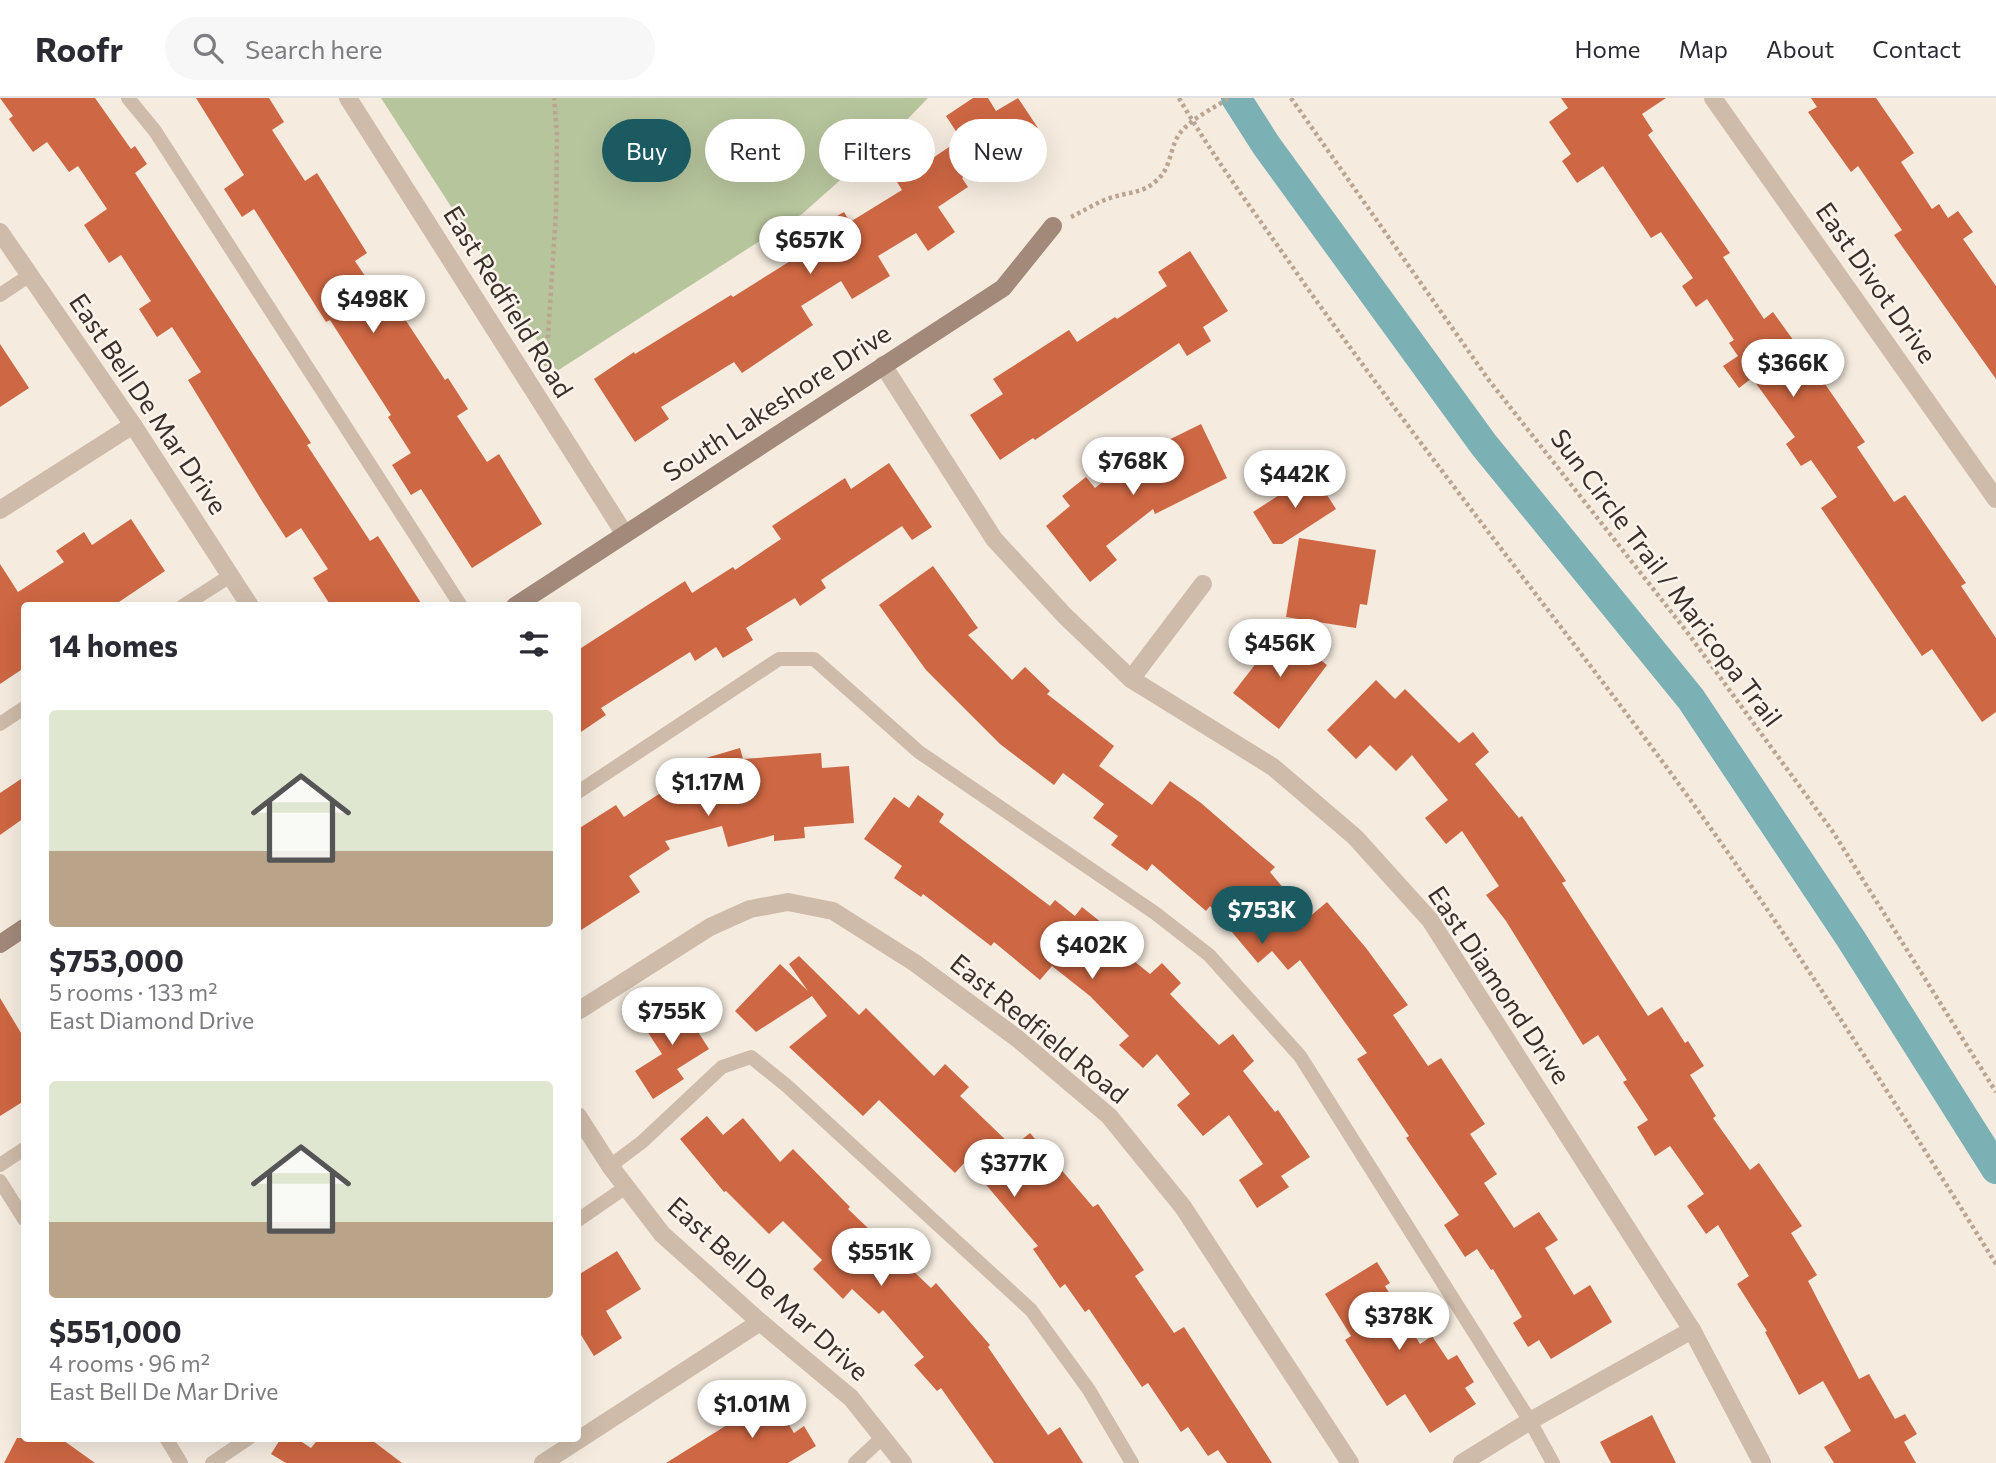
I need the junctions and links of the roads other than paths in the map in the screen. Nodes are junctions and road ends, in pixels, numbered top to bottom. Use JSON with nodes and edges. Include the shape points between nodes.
{"nodes":[{"id":1,"x":128,"y":98,"type":"edge"},
{"id":2,"x":348,"y":98,"type":"edge"},
{"id":3,"x":1713,"y":98,"type":"edge"},
{"id":4,"x":1052,"y":226,"type":"road end"},
{"id":5,"x":0,"y":232,"type":"edge"},
{"id":6,"x":30,"y":275,"type":"junction"},
{"id":7,"x":0,"y":295,"type":"edge"},
{"id":8,"x":883,"y":365,"type":"junction"},
{"id":9,"x":133,"y":425,"type":"junction"},
{"id":10,"x":1996,"y":499,"type":"edge"},
{"id":11,"x":0,"y":510,"type":"edge"},
{"id":12,"x":624,"y":533,"type":"junction"},
{"id":13,"x":230,"y":576,"type":"junction"},
{"id":14,"x":1203,"y":584,"type":"dead end"},
{"id":15,"x":189,"y":602,"type":"edge"},
{"id":16,"x":247,"y":602,"type":"edge"},
{"id":17,"x":458,"y":602,"type":"edge"},
{"id":18,"x":520,"y":602,"type":"edge"},
{"id":19,"x":1130,"y":679,"type":"junction"},
{"id":20,"x":21,"y":710,"type":"edge"},
{"id":21,"x":0,"y":724,"type":"edge"},
{"id":22,"x":581,"y":790,"type":"edge"},
{"id":23,"x":21,"y":930,"type":"edge"},
{"id":24,"x":0,"y":944,"type":"edge"},
{"id":25,"x":581,"y":1009,"type":"edge"},
{"id":26,"x":581,"y":1121,"type":"edge"},
{"id":27,"x":21,"y":1151,"type":"edge"},
{"id":28,"x":0,"y":1165,"type":"edge"},
{"id":29,"x":610,"y":1166,"type":"junction"},
{"id":30,"x":0,"y":1181,"type":"edge"},
{"id":31,"x":626,"y":1187,"type":"junction"},
{"id":32,"x":21,"y":1214,"type":"edge"},
{"id":33,"x":581,"y":1218,"type":"edge"},
{"id":34,"x":760,"y":1322,"type":"junction"},
{"id":35,"x":1692,"y":1330,"type":"junction"},
{"id":36,"x":1530,"y":1421,"type":"junction"},
{"id":37,"x":882,"y":1437,"type":"junction"},
{"id":38,"x":581,"y":1438,"type":"edge"},
{"id":39,"x":168,"y":1442,"type":"edge"},
{"id":40,"x":243,"y":1442,"type":"edge"},
{"id":41,"x":575,"y":1442,"type":"edge"},
{"id":42,"x":181,"y":1463,"type":"edge"},
{"id":43,"x":212,"y":1463,"type":"edge"},
{"id":44,"x":543,"y":1463,"type":"edge"},
{"id":45,"x":855,"y":1463,"type":"edge"},
{"id":46,"x":903,"y":1463,"type":"edge"},
{"id":47,"x":1132,"y":1463,"type":"edge"},
{"id":48,"x":1350,"y":1463,"type":"edge"},
{"id":49,"x":1462,"y":1463,"type":"edge"},
{"id":50,"x":1553,"y":1463,"type":"edge"},
{"id":51,"x":1762,"y":1463,"type":"edge"}],
"edges":[{"from":1,"to":17,"type":"lane","via":[[155,131]]},
{"from":2,"to":12,"type":"street","name":"East Redfield Road"},
{"from":3,"to":10,"type":"street","name":"East Divot Drive"},
{"from":4,"to":8,"type":"street","name":"South Lakeshore Drive","via":[[1003,288]]},
{"from":5,"to":6,"type":"street","name":"East Bell De Mar Drive"},
{"from":6,"to":7,"type":"lane"},
{"from":6,"to":9,"type":"street","name":"East Bell De Mar Drive"},
{"from":8,"to":12,"type":"street","name":"South Lakeshore Drive"},
{"from":8,"to":19,"type":"street","name":"East Diamond Drive","via":[[994,538]]},
{"from":9,"to":11,"type":"street"},
{"from":9,"to":13,"type":"street","name":"East Bell De Mar Drive"},
{"from":12,"to":18,"type":"street","name":"South Lakeshore Drive"},
{"from":13,"to":15,"type":"lane"},
{"from":13,"to":16,"type":"street","name":"East Bell De Mar Drive"},
{"from":14,"to":19,"type":"street"},
{"from":19,"to":35,"type":"street","name":"East Diamond Drive","via":[[1273,767],[1355,837],[1430,920]]},
{"from":20,"to":21,"type":"lane"},
{"from":22,"to":36,"type":"lane","via":[[779,659],[814,659],[919,752],[1209,955],[1300,1056]]},
{"from":23,"to":24,"type":"street"},
{"from":25,"to":48,"type":"street","name":"East Redfield Road","via":[[710,927],[750,909],[788,902],[832,911],[915,963],[1018,1039],[1109,1116],[1183,1207]]},
{"from":26,"to":29,"type":"street","name":"East Bell De Mar Drive"},
{"from":27,"to":28,"type":"lane"},
{"from":29,"to":31,"type":"street","name":"East Bell De Mar Drive"},
{"from":29,"to":47,"type":"lane","via":[[722,1068],[751,1057],[1031,1310],[1089,1390]]},
{"from":30,"to":32,"type":"lane"},
{"from":31,"to":33,"type":"lane"},
{"from":31,"to":34,"type":"street","name":"East Bell De Mar Drive","via":[[662,1234]]},
{"from":34,"to":37,"type":"street","name":"East Bell De Mar Drive","via":[[851,1398]]},
{"from":34,"to":38,"type":"street"},
{"from":35,"to":36,"type":"street"},
{"from":35,"to":51,"type":"street","name":"East Diamond Drive"},
{"from":36,"to":49,"type":"street"},
{"from":36,"to":50,"type":"lane"},
{"from":37,"to":45,"type":"lane"},
{"from":37,"to":46,"type":"street","name":"East Bell De Mar Drive"},
{"from":39,"to":42,"type":"lane"},
{"from":40,"to":43,"type":"lane"},
{"from":41,"to":44,"type":"street"}]}
